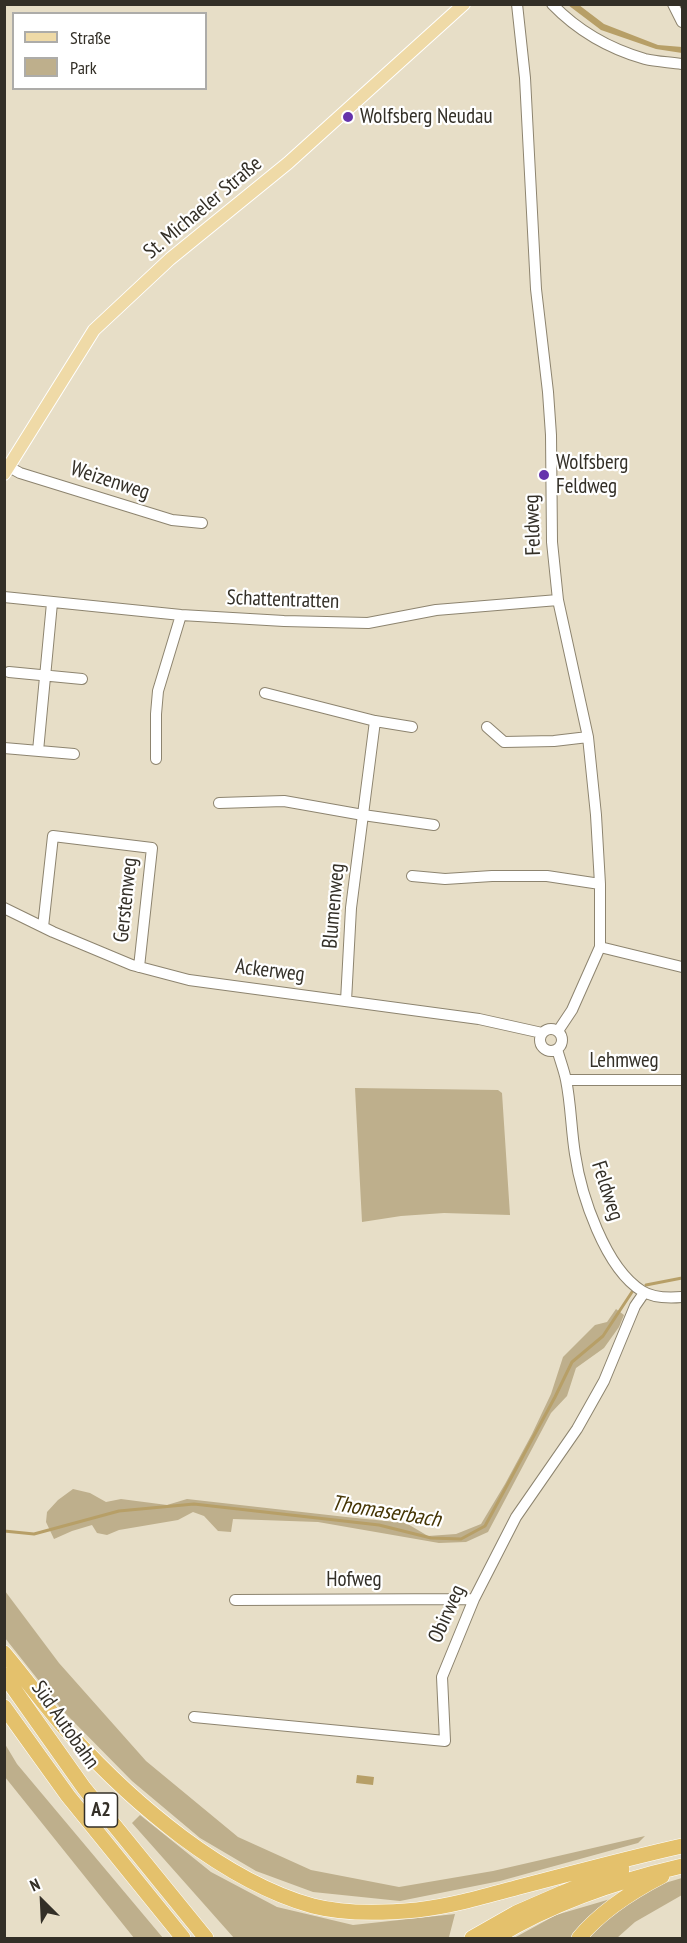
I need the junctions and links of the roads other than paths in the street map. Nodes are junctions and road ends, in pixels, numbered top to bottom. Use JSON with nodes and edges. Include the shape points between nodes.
{"nodes":[{"id":1,"x":464,"y":4,"type":"edge"},
{"id":2,"x":517,"y":4,"type":"edge"},
{"id":3,"x":552,"y":4,"type":"edge"},
{"id":4,"x":673,"y":4,"type":"edge"},
{"id":5,"x":682,"y":22,"type":"edge"},
{"id":6,"x":682,"y":64,"type":"edge"},
{"id":7,"x":7,"y":471,"type":"edge"},
{"id":8,"x":202,"y":523,"type":"dead end"},
{"id":9,"x":4,"y":597,"type":"edge"},
{"id":10,"x":558,"y":600,"type":"junction"},
{"id":11,"x":52,"y":603,"type":"junction"},
{"id":12,"x":182,"y":615,"type":"junction"},
{"id":13,"x":9,"y":672,"type":"dead end"},
{"id":14,"x":45,"y":676,"type":"junction"},
{"id":15,"x":82,"y":679,"type":"dead end"},
{"id":16,"x":265,"y":693,"type":"dead end"},
{"id":17,"x":375,"y":721,"type":"junction"},
{"id":18,"x":412,"y":727,"type":"dead end"},
{"id":19,"x":487,"y":728,"type":"dead end"},
{"id":20,"x":588,"y":737,"type":"junction"},
{"id":21,"x":4,"y":748,"type":"edge"},
{"id":22,"x":38,"y":751,"type":"junction"},
{"id":23,"x":75,"y":754,"type":"dead end"},
{"id":24,"x":156,"y":759,"type":"dead end"},
{"id":25,"x":219,"y":803,"type":"dead end"},
{"id":26,"x":363,"y":816,"type":"junction"},
{"id":27,"x":434,"y":825,"type":"dead end"},
{"id":28,"x":412,"y":876,"type":"dead end"},
{"id":29,"x":600,"y":884,"type":"junction"},
{"id":30,"x":4,"y":908,"type":"edge"},
{"id":31,"x":43,"y":927,"type":"junction"},
{"id":32,"x":600,"y":947,"type":"junction"},
{"id":33,"x":139,"y":967,"type":"junction"},
{"id":34,"x":682,"y":967,"type":"edge"},
{"id":35,"x":346,"y":1001,"type":"junction"},
{"id":36,"x":558,"y":1031,"type":"junction"},
{"id":37,"x":542,"y":1033,"type":"junction"},
{"id":38,"x":557,"y":1049,"type":"junction"},
{"id":39,"x":566,"y":1080,"type":"junction"},
{"id":40,"x":682,"y":1080,"type":"edge"},
{"id":41,"x":644,"y":1293,"type":"junction"},
{"id":42,"x":682,"y":1297,"type":"edge"},
{"id":43,"x":474,"y":1599,"type":"junction"},
{"id":44,"x":235,"y":1600,"type":"dead end"},
{"id":45,"x":4,"y":1653,"type":"edge"},
{"id":46,"x":4,"y":1675,"type":"edge"},
{"id":47,"x":4,"y":1707,"type":"edge"},
{"id":48,"x":194,"y":1717,"type":"dead end"},
{"id":49,"x":682,"y":1846,"type":"edge"},
{"id":50,"x":682,"y":1861,"type":"edge"},
{"id":51,"x":183,"y":1938,"type":"edge"},
{"id":52,"x":206,"y":1938,"type":"edge"},
{"id":53,"x":472,"y":1938,"type":"edge"},
{"id":54,"x":495,"y":1938,"type":"edge"},
{"id":55,"x":579,"y":1938,"type":"edge"}],
"edges":[{"from":1,"to":7,"type":"main road","name":"St. Michaeler Straße","via":[[288,163],[170,259],[94,330]]},
{"from":2,"to":10,"type":"street","name":"Feldweg","via":[[525,78],[536,289],[551,435],[552,542]]},
{"from":3,"to":6,"type":"street","via":[[597,40],[646,59]]},
{"from":4,"to":5,"type":"street"},
{"from":7,"to":8,"type":"street","name":"Weizenweg","via":[[172,520]]},
{"from":9,"to":11,"type":"street","name":"Schattentratten"},
{"from":10,"to":12,"type":"street","name":"Schattentratten","via":[[436,610],[368,623]]},
{"from":10,"to":20,"type":"street","name":"Feldweg"},
{"from":11,"to":12,"type":"street","name":"Schattentratten"},
{"from":11,"to":14,"type":"street"},
{"from":12,"to":24,"type":"street","via":[[158,691]]},
{"from":13,"to":14,"type":"street"},
{"from":14,"to":15,"type":"street"},
{"from":14,"to":22,"type":"street"},
{"from":16,"to":17,"type":"street"},
{"from":17,"to":18,"type":"street"},
{"from":17,"to":26,"type":"street","name":"Blumenweg"},
{"from":19,"to":20,"type":"street","via":[[504,742]]},
{"from":20,"to":29,"type":"street","name":"Feldweg"},
{"from":21,"to":22,"type":"street"},
{"from":22,"to":23,"type":"street"},
{"from":25,"to":26,"type":"street","via":[[284,801]]},
{"from":26,"to":27,"type":"street"},
{"from":26,"to":35,"type":"street","name":"Blumenweg","via":[[351,908]]},
{"from":28,"to":29,"type":"street","via":[[547,876]]},
{"from":29,"to":32,"type":"street","name":"Feldweg"},
{"from":30,"to":31,"type":"street","name":"Ackerweg"},
{"from":31,"to":33,"type":"street","name":"Ackerweg"},
{"from":31,"to":33,"type":"street","name":"Gerstenweg","via":[[52,836],[152,848]]},
{"from":32,"to":34,"type":"street"},
{"from":32,"to":36,"type":"street","name":"Feldweg","via":[[572,1010]]},
{"from":33,"to":35,"type":"street","name":"Ackerweg","via":[[189,980]]},
{"from":35,"to":37,"type":"street","name":"Ackerweg","via":[[479,1019]]},
{"from":36,"to":37,"type":"street","via":[[549,1028]]},
{"from":36,"to":38,"type":"street","via":[[563,1040]]},
{"from":37,"to":38,"type":"street","via":[[543,1048]]},
{"from":38,"to":39,"type":"street","name":"Feldweg"},
{"from":39,"to":40,"type":"street","name":"Lehmweg"},
{"from":39,"to":41,"type":"street","name":"Feldweg","via":[[575,1155],[586,1203],[609,1252],[631,1283]]},
{"from":41,"to":42,"type":"street"},
{"from":41,"to":43,"type":"street","name":"Obirweg","via":[[604,1381],[577,1429],[516,1517]]},
{"from":43,"to":44,"type":"street","name":"Hofweg"},
{"from":43,"to":48,"type":"street","name":"Obirweg","via":[[442,1677],[445,1741]]},
{"from":45,"to":49,"type":"highway","via":[[70,1734],[176,1832],[225,1867],[269,1891],[315,1907],[419,1910]]},
{"from":46,"to":52,"type":"highway","name":"Süd Autobahn","number":"A2","via":[[84,1788]]},
{"from":47,"to":51,"type":"highway","name":"Süd Autobahn","number":"A2","via":[[68,1796]]},
{"from":50,"to":53,"type":"highway","via":[[616,1871],[516,1913]]},
{"from":50,"to":54,"type":"highway","via":[[568,1902]]},
{"from":50,"to":55,"type":"highway","via":[[608,1909]]}]}
